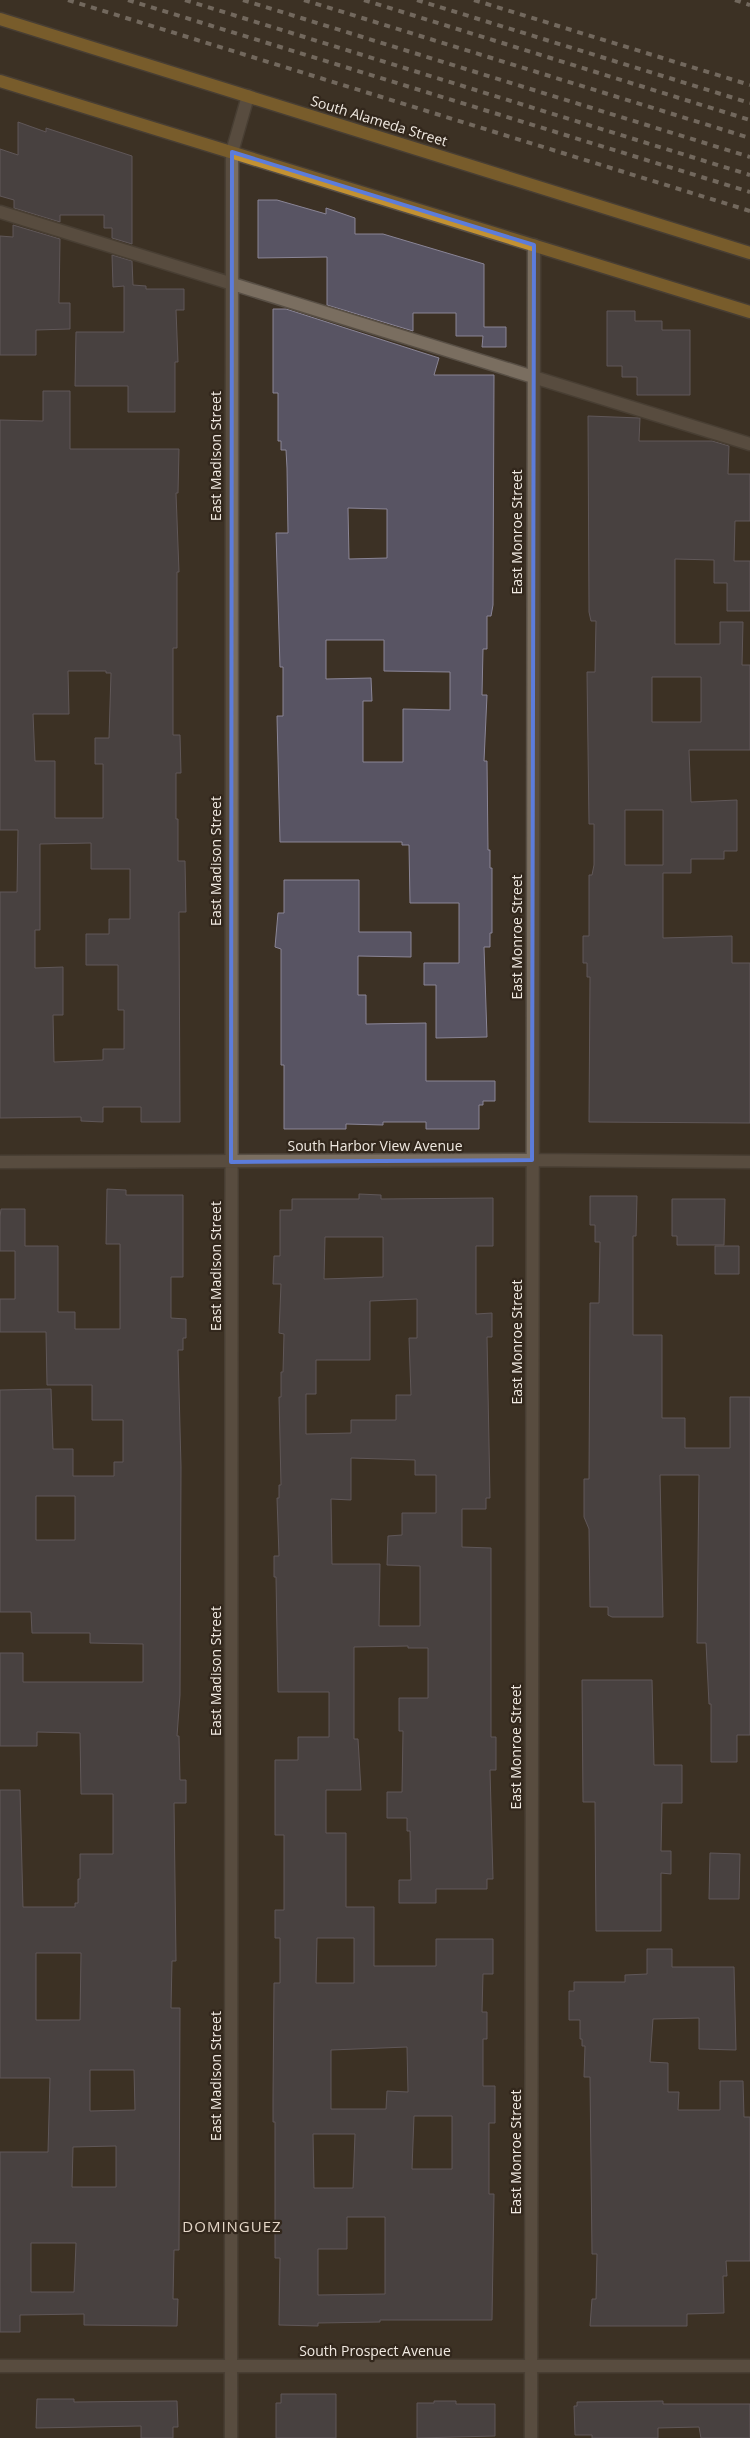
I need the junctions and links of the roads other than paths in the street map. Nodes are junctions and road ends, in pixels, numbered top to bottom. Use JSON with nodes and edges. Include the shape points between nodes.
{"nodes":[{"id":1,"x":0,"y":19,"type":"edge"},
{"id":2,"x":0,"y":81,"type":"edge"},
{"id":3,"x":248,"y":96,"type":"junction"},
{"id":4,"x":232,"y":152,"type":"junction"},
{"id":5,"x":0,"y":212,"type":"edge"},
{"id":6,"x":534,"y":246,"type":"junction"},
{"id":7,"x":750,"y":253,"type":"edge"},
{"id":8,"x":231,"y":282,"type":"junction"},
{"id":9,"x":750,"y":312,"type":"edge"},
{"id":10,"x":532,"y":377,"type":"junction"},
{"id":11,"x":750,"y":444,"type":"edge"},
{"id":12,"x":532,"y":1160,"type":"junction"},
{"id":13,"x":0,"y":1162,"type":"edge"},
{"id":14,"x":231,"y":1162,"type":"junction"},
{"id":15,"x":750,"y":1162,"type":"edge"},
{"id":16,"x":0,"y":2366,"type":"edge"},
{"id":17,"x":231,"y":2366,"type":"junction"},
{"id":18,"x":531,"y":2366,"type":"junction"},
{"id":19,"x":750,"y":2366,"type":"edge"},
{"id":20,"x":231,"y":2438,"type":"edge"},
{"id":21,"x":531,"y":2438,"type":"edge"}],
"edges":[{"from":1,"to":3,"type":"main road","name":"South Alameda Street"},
{"from":2,"to":4,"type":"main road"},
{"from":3,"to":4,"type":"street","name":"East Madison Street"},
{"from":3,"to":7,"type":"main road","name":"South Alameda Street"},
{"from":4,"to":6,"type":"main road"},
{"from":4,"to":8,"type":"street","name":"East Madison Street"},
{"from":5,"to":8,"type":"street"},
{"from":6,"to":9,"type":"main road"},
{"from":6,"to":10,"type":"street","name":"East Monroe Street"},
{"from":8,"to":10,"type":"street"},
{"from":8,"to":14,"type":"street","name":"East Madison Street"},
{"from":10,"to":11,"type":"street"},
{"from":10,"to":12,"type":"street","name":"East Monroe Street"},
{"from":12,"to":14,"type":"street","name":"South Harbor View Avenue"},
{"from":12,"to":15,"type":"street","name":"South Harbor View Avenue"},
{"from":12,"to":18,"type":"street","name":"East Monroe Street"},
{"from":13,"to":14,"type":"street","name":"South Harbor View Avenue"},
{"from":14,"to":17,"type":"street","name":"East Madison Street"},
{"from":16,"to":17,"type":"street","name":"South Prospect Avenue"},
{"from":17,"to":18,"type":"street","name":"South Prospect Avenue"},
{"from":17,"to":20,"type":"street","name":"East Madison Street"},
{"from":18,"to":19,"type":"street","name":"South Prospect Avenue"},
{"from":18,"to":21,"type":"street","name":"East Monroe Street"}]}
